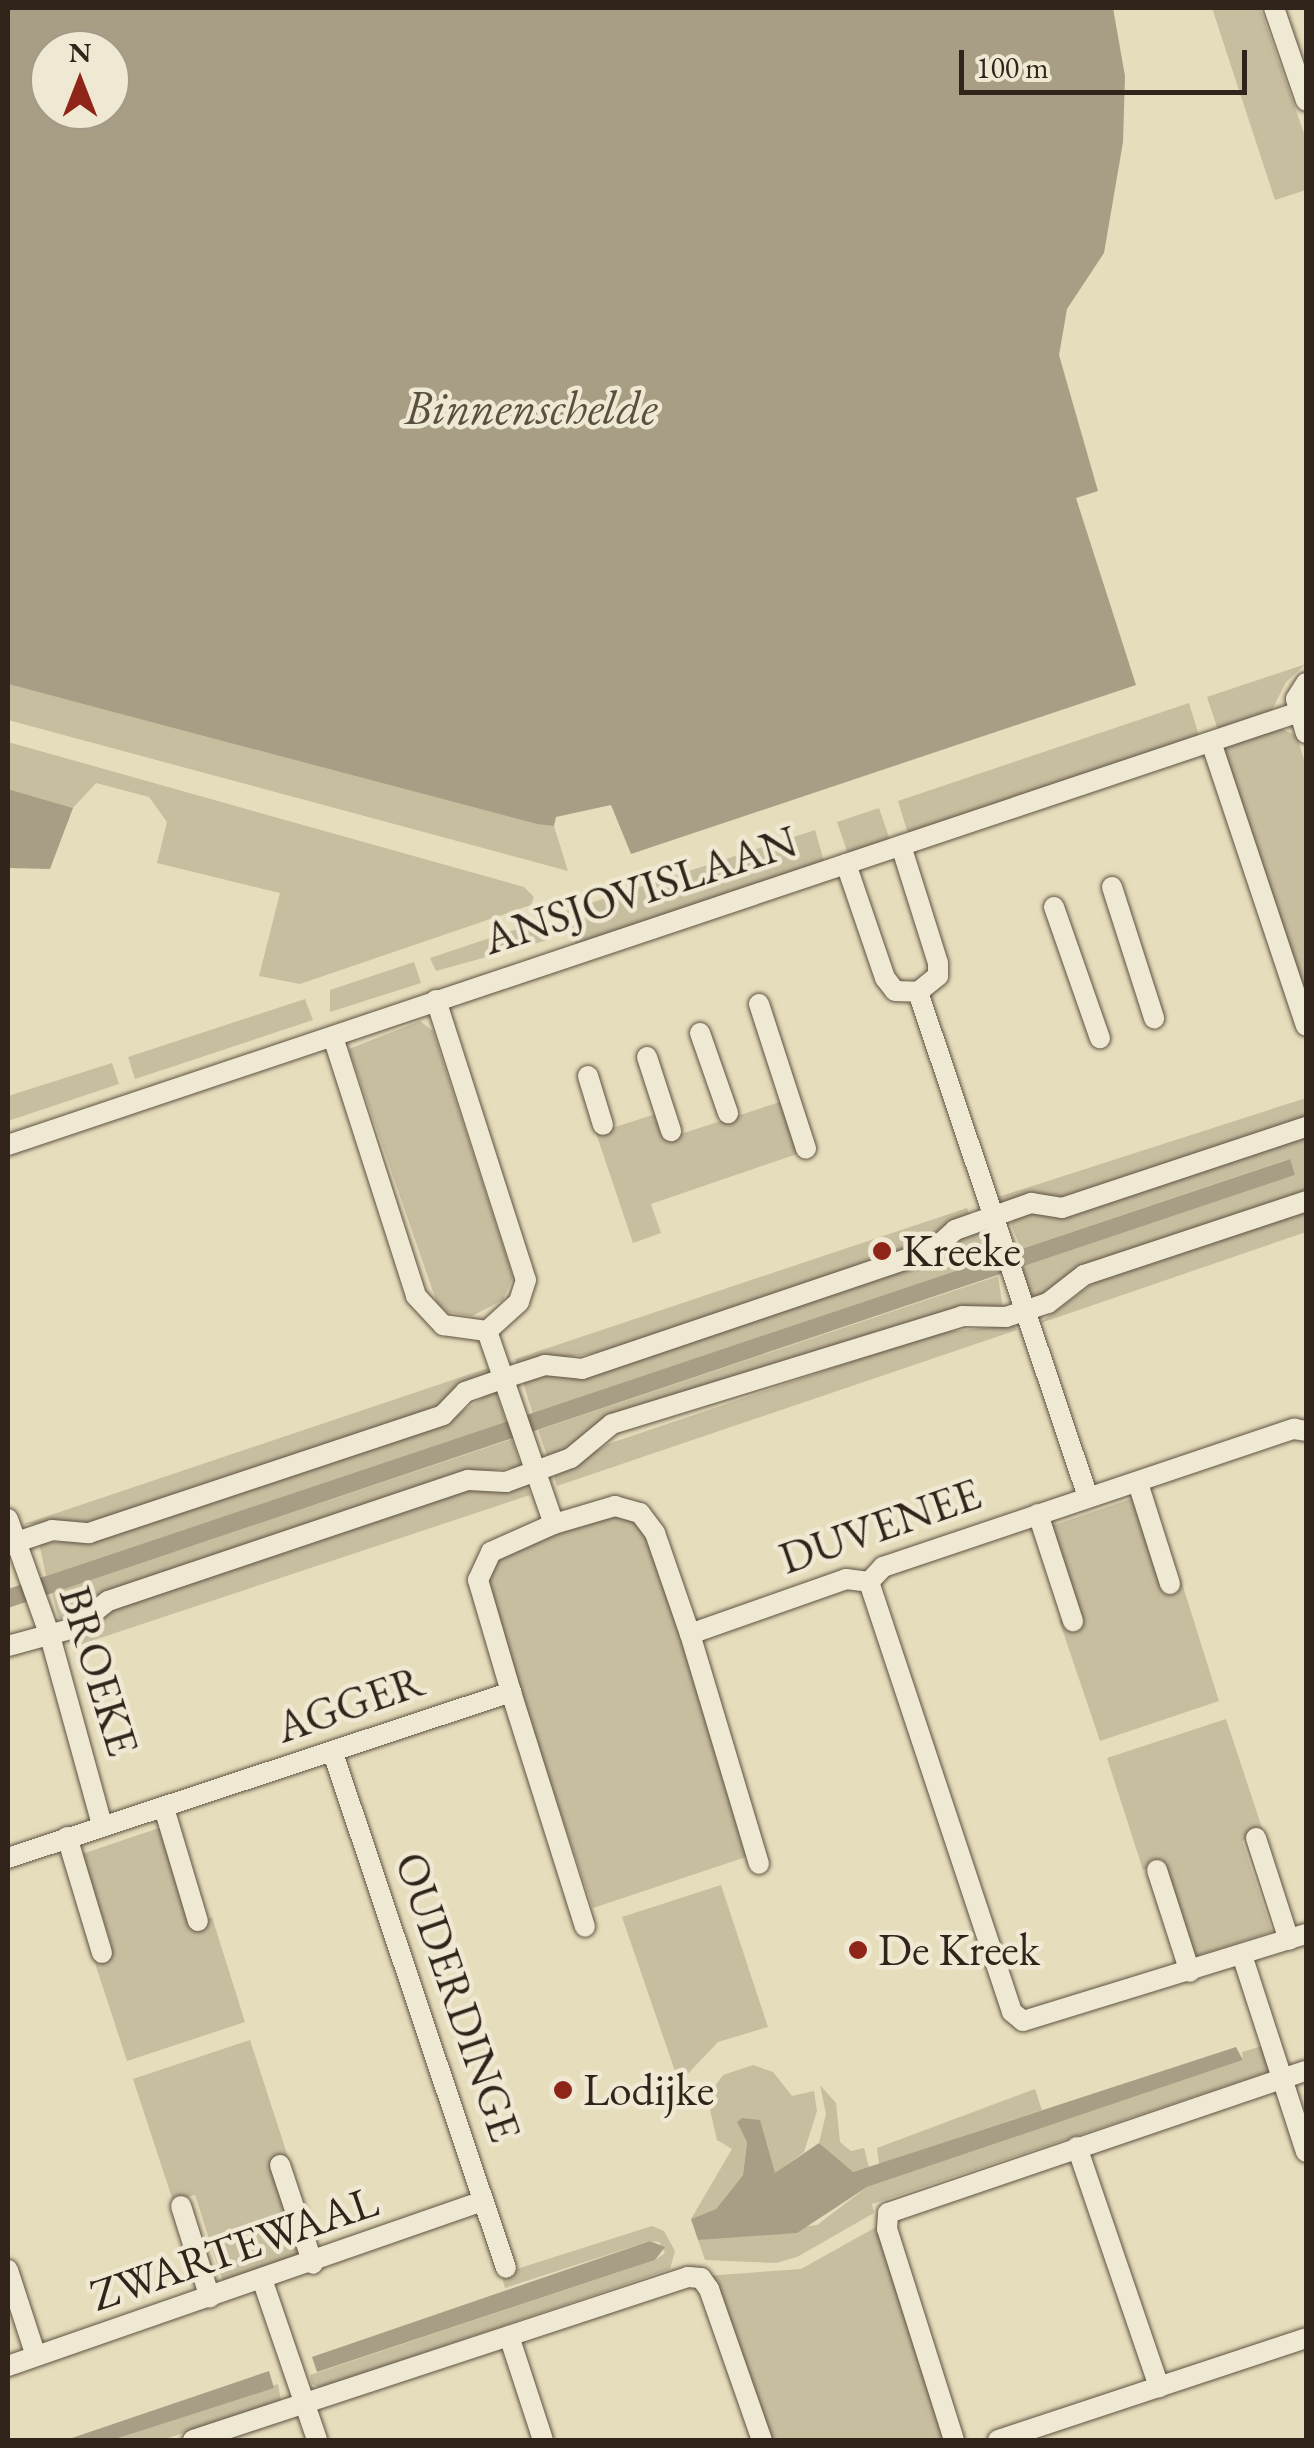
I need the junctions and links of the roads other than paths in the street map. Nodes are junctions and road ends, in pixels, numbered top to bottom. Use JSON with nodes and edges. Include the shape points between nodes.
{"nodes":[{"id":1,"x":1274,"y":8,"type":"edge"},
{"id":2,"x":1306,"y":101,"type":"edge"},
{"id":3,"x":1306,"y":682,"type":"edge"},
{"id":4,"x":1298,"y":712,"type":"junction"},
{"id":5,"x":1306,"y":734,"type":"edge"},
{"id":6,"x":1211,"y":742,"type":"junction"},
{"id":7,"x":902,"y":846,"type":"junction"},
{"id":8,"x":846,"y":864,"type":"junction"},
{"id":9,"x":1112,"y":888,"type":"dead end"},
{"id":10,"x":1054,"y":907,"type":"dead end"},
{"id":11,"x":918,"y":992,"type":"junction"},
{"id":12,"x":436,"y":1000,"type":"junction"},
{"id":13,"x":759,"y":1004,"type":"dead end"},
{"id":14,"x":1154,"y":1018,"type":"dead end"},
{"id":15,"x":1306,"y":1026,"type":"edge"},
{"id":16,"x":700,"y":1034,"type":"dead end"},
{"id":17,"x":333,"y":1037,"type":"junction"},
{"id":18,"x":1100,"y":1038,"type":"dead end"},
{"id":19,"x":647,"y":1057,"type":"dead end"},
{"id":20,"x":588,"y":1076,"type":"dead end"},
{"id":21,"x":728,"y":1112,"type":"dead end"},
{"id":22,"x":603,"y":1125,"type":"dead end"},
{"id":23,"x":1306,"y":1127,"type":"edge"},
{"id":24,"x":671,"y":1132,"type":"dead end"},
{"id":25,"x":8,"y":1145,"type":"edge"},
{"id":26,"x":806,"y":1149,"type":"dead end"},
{"id":27,"x":1306,"y":1200,"type":"edge"},
{"id":28,"x":994,"y":1216,"type":"junction"},
{"id":29,"x":1025,"y":1311,"type":"junction"},
{"id":30,"x":488,"y":1331,"type":"junction"},
{"id":31,"x":505,"y":1378,"type":"junction"},
{"id":32,"x":1306,"y":1431,"type":"edge"},
{"id":33,"x":536,"y":1471,"type":"junction"},
{"id":34,"x":1138,"y":1483,"type":"junction"},
{"id":35,"x":1088,"y":1498,"type":"junction"},
{"id":36,"x":1038,"y":1514,"type":"junction"},
{"id":37,"x":8,"y":1519,"type":"edge"},
{"id":38,"x":554,"y":1524,"type":"junction"},
{"id":39,"x":12,"y":1543,"type":"edge"},
{"id":40,"x":869,"y":1582,"type":"junction"},
{"id":41,"x":1170,"y":1584,"type":"dead end"},
{"id":42,"x":1073,"y":1621,"type":"dead end"},
{"id":43,"x":690,"y":1634,"type":"junction"},
{"id":44,"x":50,"y":1636,"type":"junction"},
{"id":45,"x":8,"y":1646,"type":"edge"},
{"id":46,"x":511,"y":1692,"type":"junction"},
{"id":47,"x":333,"y":1753,"type":"junction"},
{"id":48,"x":164,"y":1808,"type":"junction"},
{"id":49,"x":102,"y":1824,"type":"junction"},
{"id":50,"x":67,"y":1838,"type":"junction"},
{"id":51,"x":1256,"y":1838,"type":"dead end"},
{"id":52,"x":8,"y":1858,"type":"edge"},
{"id":53,"x":760,"y":1864,"type":"dead end"},
{"id":54,"x":1156,"y":1870,"type":"dead end"},
{"id":55,"x":198,"y":1921,"type":"dead end"},
{"id":56,"x":584,"y":1927,"type":"dead end"},
{"id":57,"x":1298,"y":1936,"type":"edge"},
{"id":58,"x":102,"y":1953,"type":"dead end"},
{"id":59,"x":1242,"y":1955,"type":"junction"},
{"id":60,"x":1190,"y":1972,"type":"junction"},
{"id":61,"x":1306,"y":2071,"type":"edge"},
{"id":62,"x":1282,"y":2079,"type":"junction"},
{"id":63,"x":1078,"y":2147,"type":"junction"},
{"id":64,"x":1306,"y":2152,"type":"edge"},
{"id":65,"x":280,"y":2165,"type":"dead end"},
{"id":66,"x":483,"y":2201,"type":"junction"},
{"id":67,"x":181,"y":2206,"type":"dead end"},
{"id":68,"x":313,"y":2264,"type":"junction"},
{"id":69,"x":506,"y":2268,"type":"dead end"},
{"id":70,"x":8,"y":2270,"type":"edge"},
{"id":71,"x":262,"y":2279,"type":"junction"},
{"id":72,"x":210,"y":2298,"type":"junction"},
{"id":73,"x":508,"y":2336,"type":"junction"},
{"id":74,"x":1306,"y":2338,"type":"edge"},
{"id":75,"x":36,"y":2356,"type":"junction"},
{"id":76,"x":8,"y":2366,"type":"edge"},
{"id":77,"x":1159,"y":2388,"type":"junction"},
{"id":78,"x":304,"y":2404,"type":"junction"},
{"id":79,"x":193,"y":2440,"type":"edge"},
{"id":80,"x":317,"y":2440,"type":"edge"},
{"id":81,"x":543,"y":2440,"type":"edge"},
{"id":82,"x":762,"y":2440,"type":"edge"},
{"id":83,"x":954,"y":2440,"type":"edge"},
{"id":84,"x":998,"y":2440,"type":"edge"}],
"edges":[{"from":1,"to":2,"type":"street"},
{"from":3,"to":4,"type":"street","via":[[1296,698]]},
{"from":4,"to":5,"type":"street"},
{"from":4,"to":6,"type":"street","name":"ANSJOVISLAAN"},
{"from":6,"to":7,"type":"street","name":"ANSJOVISLAAN"},
{"from":6,"to":15,"type":"street"},
{"from":7,"to":8,"type":"street","name":"ANSJOVISLAAN"},
{"from":7,"to":11,"type":"street","via":[[938,963],[938,976]]},
{"from":8,"to":11,"type":"street","via":[[886,978],[895,991]]},
{"from":8,"to":12,"type":"street","name":"ANSJOVISLAAN"},
{"from":9,"to":14,"type":"street"},
{"from":10,"to":18,"type":"street"},
{"from":11,"to":28,"type":"street"},
{"from":12,"to":17,"type":"street","name":"ANSJOVISLAAN"},
{"from":12,"to":30,"type":"street","via":[[526,1280],[519,1302]]},
{"from":13,"to":26,"type":"street"},
{"from":16,"to":21,"type":"street"},
{"from":17,"to":25,"type":"street","name":"ANSJOVISLAAN"},
{"from":17,"to":30,"type":"street","via":[[416,1296],[443,1326]]},
{"from":19,"to":24,"type":"street"},
{"from":20,"to":22,"type":"street"},
{"from":23,"to":28,"type":"street","via":[[1074,1205],[1031,1204]]},
{"from":27,"to":29,"type":"street","via":[[1084,1274],[1048,1303]]},
{"from":28,"to":29,"type":"street"},
{"from":28,"to":31,"type":"street","via":[[955,1230],[934,1250],[582,1369],[545,1365]]},
{"from":29,"to":33,"type":"street","via":[[962,1316],[612,1424],[571,1458]]},
{"from":29,"to":35,"type":"street"},
{"from":30,"to":31,"type":"street"},
{"from":31,"to":33,"type":"street"},
{"from":31,"to":39,"type":"street","via":[[466,1392],[442,1415],[312,1459],[89,1533],[52,1530]]},
{"from":32,"to":34,"type":"street","name":"DUVENEE","via":[[1294,1429]]},
{"from":33,"to":38,"type":"street"},
{"from":33,"to":44,"type":"street","via":[[506,1482],[468,1480],[122,1596]]},
{"from":34,"to":35,"type":"street","name":"DUVENEE"},
{"from":34,"to":41,"type":"street"},
{"from":35,"to":36,"type":"street","name":"DUVENEE"},
{"from":36,"to":40,"type":"street","name":"DUVENEE","via":[[883,1566]]},
{"from":36,"to":42,"type":"street"},
{"from":37,"to":39,"type":"street","name":"BROEKE"},
{"from":38,"to":43,"type":"street","via":[[615,1506],[640,1513],[655,1532]]},
{"from":38,"to":46,"type":"street","via":[[491,1552],[478,1580]]},
{"from":39,"to":44,"type":"street","name":"BROEKE"},
{"from":40,"to":43,"type":"street","name":"DUVENEE","via":[[846,1579]]},
{"from":40,"to":60,"type":"street","via":[[1012,2012],[1023,2021]]},
{"from":43,"to":53,"type":"street"},
{"from":44,"to":45,"type":"street"},
{"from":44,"to":49,"type":"street","name":"BROEKE"},
{"from":46,"to":47,"type":"street","name":"AGGER"},
{"from":46,"to":56,"type":"street"},
{"from":47,"to":48,"type":"street","name":"AGGER"},
{"from":47,"to":66,"type":"street","name":"OUDERDINGE"},
{"from":48,"to":49,"type":"street","name":"AGGER"},
{"from":48,"to":55,"type":"street"},
{"from":49,"to":50,"type":"street","name":"AGGER"},
{"from":50,"to":52,"type":"street","name":"AGGER"},
{"from":50,"to":58,"type":"street"},
{"from":51,"to":57,"type":"street"},
{"from":54,"to":60,"type":"street"},
{"from":57,"to":59,"type":"street"},
{"from":59,"to":60,"type":"street"},
{"from":59,"to":62,"type":"street"},
{"from":61,"to":62,"type":"street"},
{"from":62,"to":63,"type":"street"},
{"from":62,"to":64,"type":"street"},
{"from":63,"to":77,"type":"street"},
{"from":63,"to":83,"type":"street","via":[[888,2213],[887,2229]]},
{"from":65,"to":68,"type":"street"},
{"from":66,"to":68,"type":"street","name":"ZWARTEWAAL"},
{"from":66,"to":69,"type":"street","name":"OUDERDINGE"},
{"from":67,"to":72,"type":"street"},
{"from":68,"to":71,"type":"street","name":"ZWARTEWAAL"},
{"from":70,"to":75,"type":"street"},
{"from":71,"to":72,"type":"street","name":"ZWARTEWAAL"},
{"from":71,"to":78,"type":"street"},
{"from":72,"to":75,"type":"street","name":"ZWARTEWAAL"},
{"from":73,"to":78,"type":"street"},
{"from":73,"to":81,"type":"street"},
{"from":73,"to":82,"type":"street","via":[[701,2278]]},
{"from":74,"to":77,"type":"street"},
{"from":75,"to":76,"type":"street","name":"ZWARTEWAAL"},
{"from":77,"to":84,"type":"street"},
{"from":78,"to":79,"type":"street"},
{"from":78,"to":80,"type":"street"}]}
